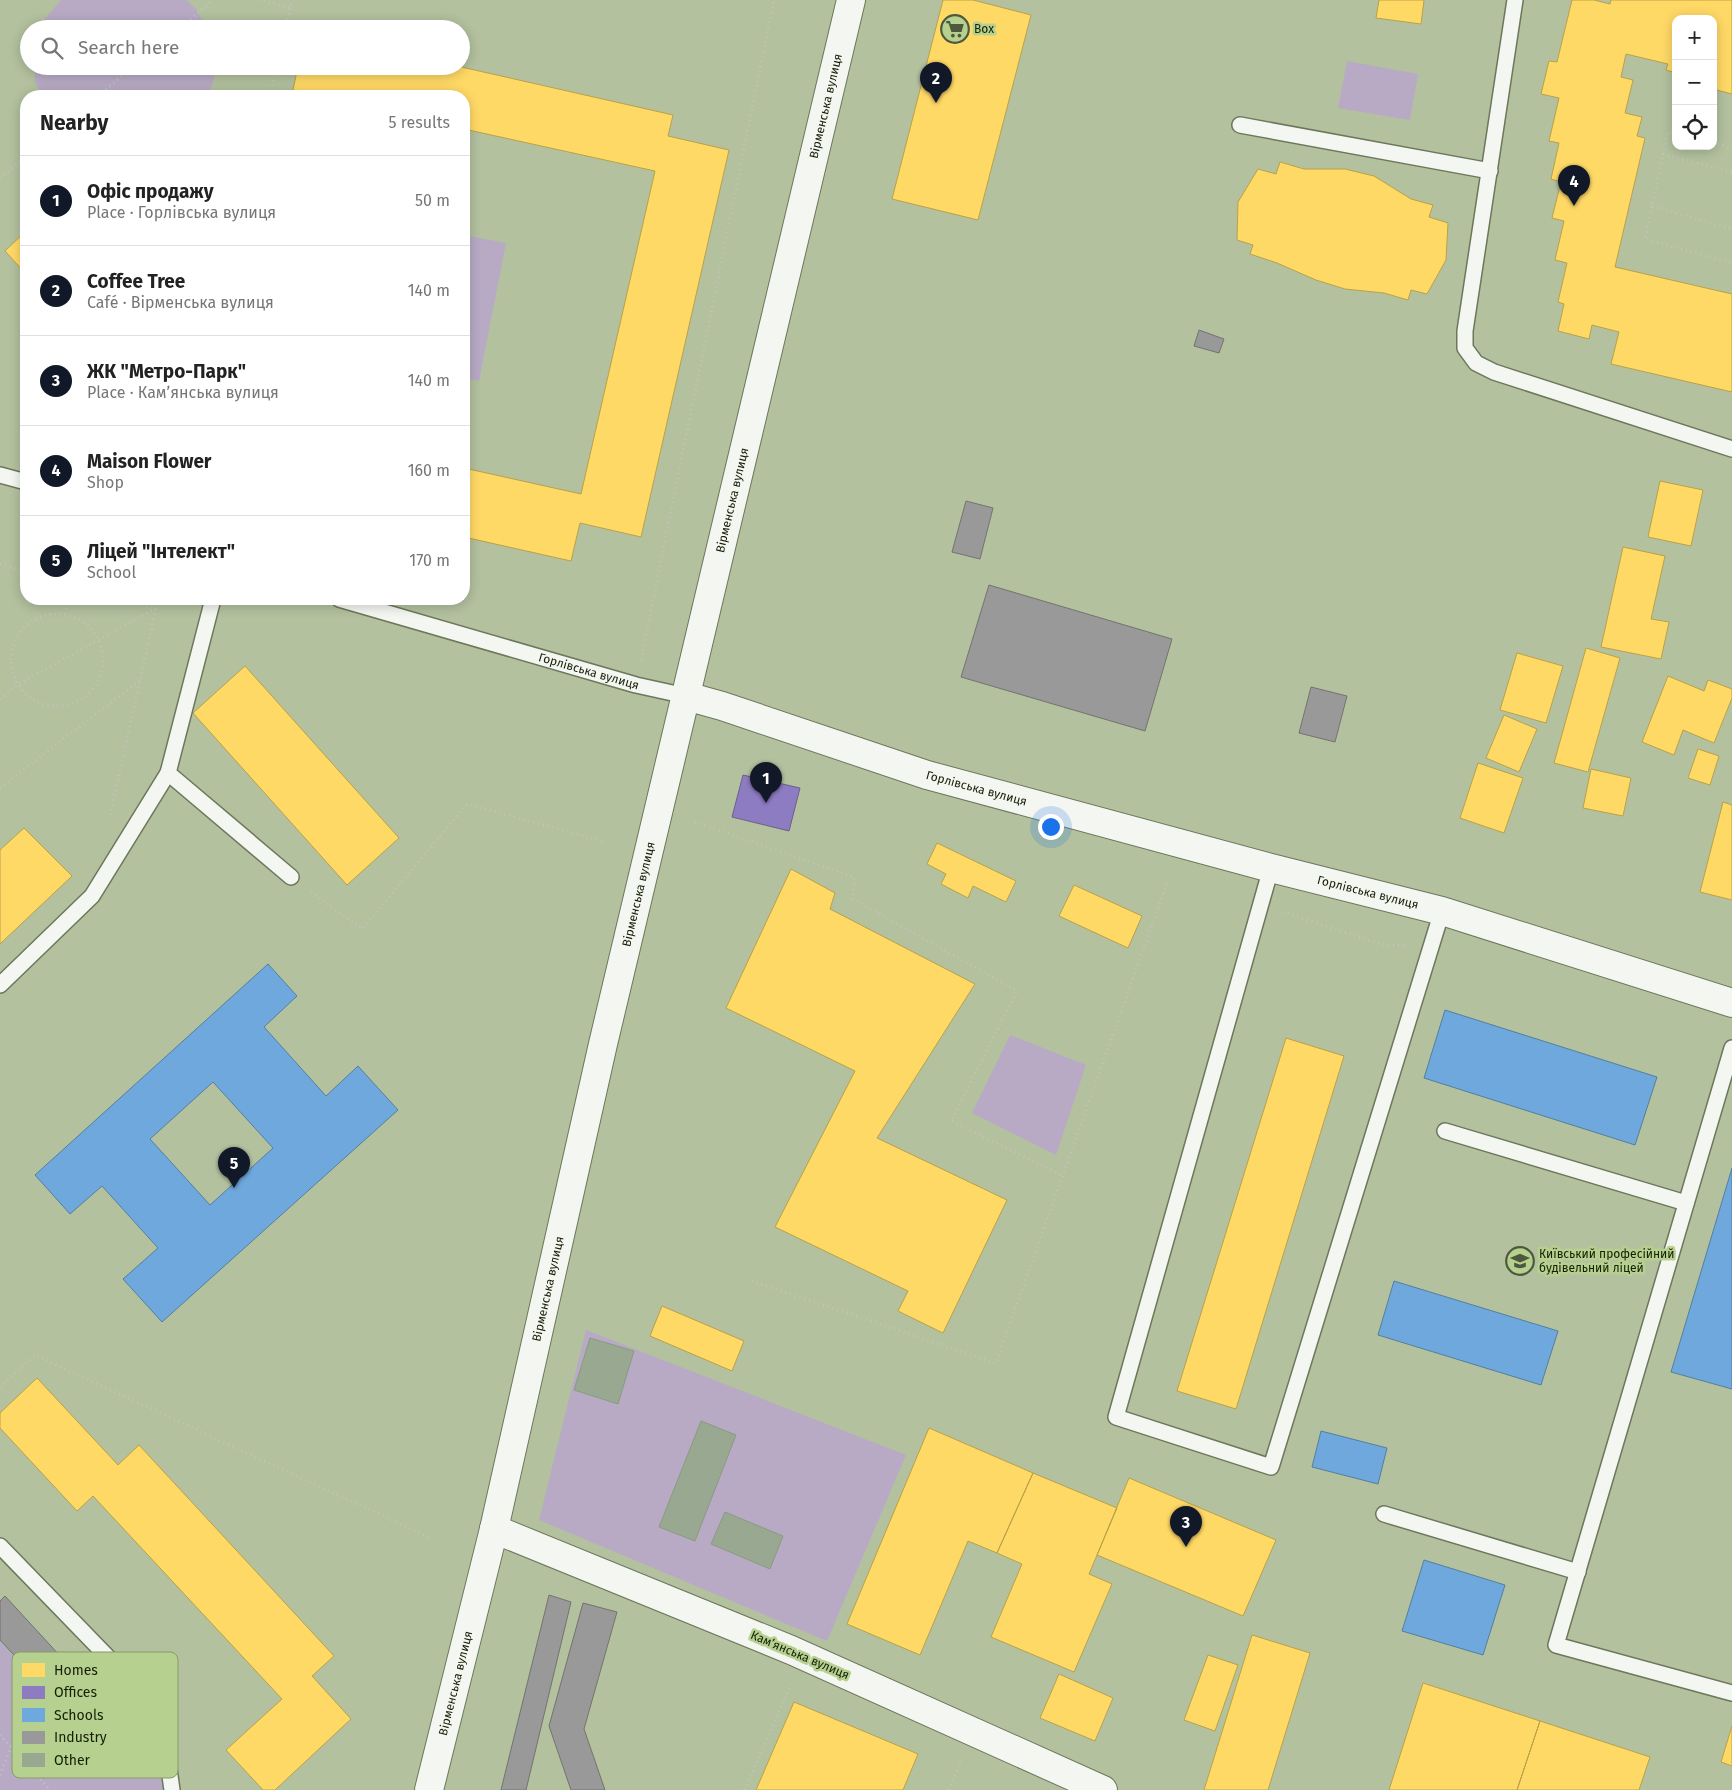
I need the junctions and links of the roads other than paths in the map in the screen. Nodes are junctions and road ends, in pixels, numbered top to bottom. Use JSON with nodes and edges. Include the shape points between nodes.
{"nodes":[{"id":1,"x":851,"y":0,"type":"edge"},
{"id":2,"x":1515,"y":0,"type":"edge"},
{"id":3,"x":1240,"y":125,"type":"dead end"},
{"id":4,"x":1490,"y":171,"type":"junction"},
{"id":5,"x":1732,"y":449,"type":"edge"},
{"id":6,"x":0,"y":475,"type":"edge"},
{"id":7,"x":20,"y":480,"type":"edge"},
{"id":8,"x":211,"y":605,"type":"edge"},
{"id":9,"x":360,"y":605,"type":"edge"},
{"id":10,"x":686,"y":696,"type":"junction"},
{"id":11,"x":168,"y":773,"type":"junction"},
{"id":12,"x":1271,"y":868,"type":"junction"},
{"id":13,"x":291,"y":877,"type":"road end"},
{"id":14,"x":1442,"y":911,"type":"junction"},
{"id":15,"x":0,"y":985,"type":"edge"},
{"id":16,"x":1732,"y":1003,"type":"edge"},
{"id":17,"x":1732,"y":1048,"type":"edge"},
{"id":18,"x":1444,"y":1131,"type":"dead end"},
{"id":19,"x":1686,"y":1203,"type":"junction"},
{"id":20,"x":1384,"y":1514,"type":"dead end"},
{"id":21,"x":494,"y":1529,"type":"junction"},
{"id":22,"x":0,"y":1546,"type":"edge"},
{"id":23,"x":1578,"y":1572,"type":"junction"},
{"id":24,"x":103,"y":1652,"type":"edge"},
{"id":25,"x":1732,"y":1693,"type":"edge"},
{"id":26,"x":429,"y":1790,"type":"edge"},
{"id":27,"x":1102,"y":1790,"type":"edge"}],
"edges":[{"from":1,"to":10,"type":"street","name":"Вірменська вулиця"},
{"from":2,"to":4,"type":"lane"},
{"from":3,"to":4,"type":"lane"},
{"from":4,"to":5,"type":"lane","via":[[1465,331],[1465,348],[1476,363],[1494,372]]},
{"from":6,"to":7,"type":"lane"},
{"from":8,"to":11,"type":"lane"},
{"from":9,"to":10,"type":"lane","name":"Горлівська вулиця","via":[[636,685]]},
{"from":10,"to":12,"type":"street","name":"Горлівська вулиця","via":[[927,775]]},
{"from":10,"to":21,"type":"street","name":"Вірменська вулиця"},
{"from":11,"to":13,"type":"lane"},
{"from":11,"to":15,"type":"lane","via":[[92,896]]},
{"from":12,"to":14,"type":"street","name":"Горлівська вулиця"},
{"from":12,"to":14,"type":"lane","via":[[1116,1417],[1271,1467]]},
{"from":14,"to":16,"type":"street","name":"Горлівська вулиця"},
{"from":17,"to":19,"type":"lane"},
{"from":18,"to":19,"type":"lane"},
{"from":19,"to":23,"type":"lane"},
{"from":20,"to":23,"type":"lane"},
{"from":21,"to":26,"type":"street","name":"Вірменська вулиця"},
{"from":21,"to":27,"type":"street","name":"Камʼянська вулиця","via":[[790,1650]]},
{"from":22,"to":24,"type":"lane"},
{"from":23,"to":25,"type":"lane","via":[[1556,1645]]}]}
